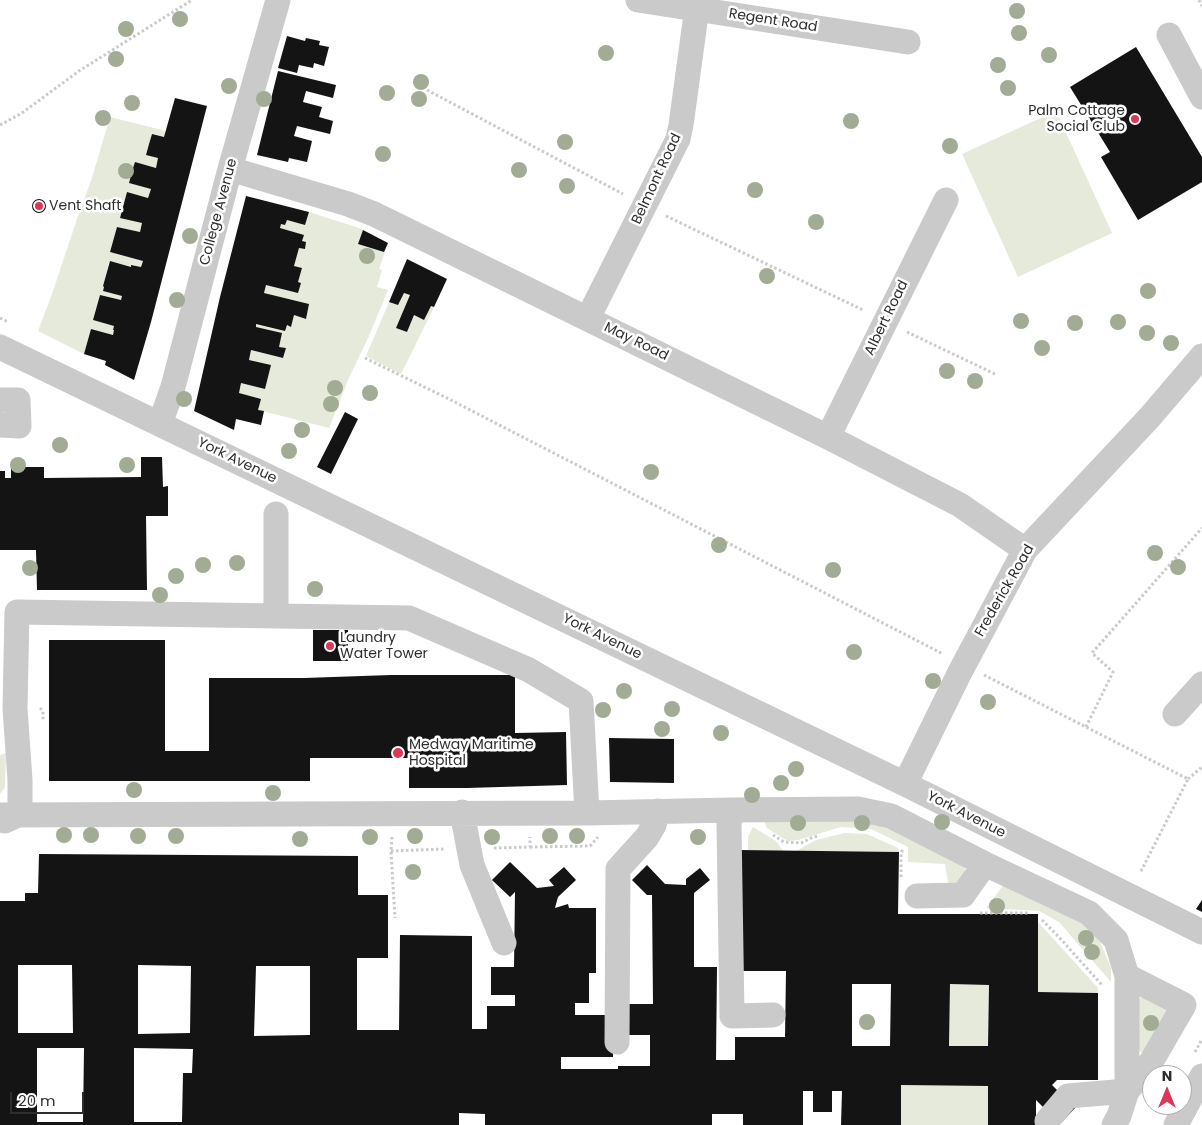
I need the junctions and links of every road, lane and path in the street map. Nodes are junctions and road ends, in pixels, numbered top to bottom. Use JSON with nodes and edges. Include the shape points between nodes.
{"nodes":[{"id":1,"x":192,"y":0,"type":"edge"},
{"id":2,"x":278,"y":0,"type":"edge"},
{"id":3,"x":638,"y":0,"type":"edge"},
{"id":4,"x":1199,"y":0,"type":"edge"},
{"id":5,"x":698,"y":4,"type":"edge"},
{"id":6,"x":1202,"y":6,"type":"edge"},
{"id":7,"x":1169,"y":35,"type":"dead end"},
{"id":8,"x":908,"y":42,"type":"dead end"},
{"id":9,"x":427,"y":90,"type":"dead end"},
{"id":10,"x":1202,"y":97,"type":"edge"},
{"id":11,"x":0,"y":125,"type":"edge"},
{"id":12,"x":230,"y":169,"type":"junction"},
{"id":13,"x":946,"y":200,"type":"dead end"},
{"id":14,"x":645,"y":205,"type":"junction"},
{"id":15,"x":0,"y":318,"type":"edge"},
{"id":16,"x":588,"y":318,"type":"junction"},
{"id":17,"x":885,"y":321,"type":"junction"},
{"id":18,"x":16,"y":326,"type":"dead end"},
{"id":19,"x":0,"y":347,"type":"edge"},
{"id":20,"x":1202,"y":356,"type":"edge"},
{"id":21,"x":365,"y":358,"type":"dead end"},
{"id":22,"x":997,"y":375,"type":"dead end"},
{"id":23,"x":0,"y":400,"type":"edge"},
{"id":24,"x":160,"y":424,"type":"junction"},
{"id":25,"x":0,"y":425,"type":"edge"},
{"id":26,"x":828,"y":437,"type":"junction"},
{"id":27,"x":276,"y":514,"type":"dead end"},
{"id":28,"x":1202,"y":528,"type":"edge"},
{"id":29,"x":1025,"y":550,"type":"junction"},
{"id":30,"x":276,"y":616,"type":"junction"},
{"id":31,"x":964,"y":665,"type":"junction"},
{"id":32,"x":1202,"y":684,"type":"edge"},
{"id":33,"x":1175,"y":714,"type":"dead end"},
{"id":34,"x":1086,"y":727,"type":"junction"},
{"id":35,"x":1202,"y":767,"type":"edge"},
{"id":36,"x":1188,"y":779,"type":"junction"},
{"id":37,"x":905,"y":784,"type":"junction"},
{"id":38,"x":731,"y":810,"type":"junction"},
{"id":39,"x":658,"y":811,"type":"junction"},
{"id":40,"x":462,"y":812,"type":"junction"},
{"id":41,"x":588,"y":813,"type":"junction"},
{"id":42,"x":7,"y":818,"type":"edge"},
{"id":43,"x":770,"y":832,"type":"dead end"},
{"id":44,"x":602,"y":833,"type":"dead end"},
{"id":45,"x":530,"y":834,"type":"dead end"},
{"id":46,"x":392,"y":836,"type":"dead end"},
{"id":47,"x":819,"y":836,"type":"dead end"},
{"id":48,"x":896,"y":844,"type":"dead end"},
{"id":49,"x":530,"y":847,"type":"junction"},
{"id":50,"x":469,"y":848,"type":"junction"},
{"id":51,"x":391,"y":851,"type":"junction"},
{"id":52,"x":985,"y":864,"type":"junction"},
{"id":53,"x":909,"y":889,"type":"joint"},
{"id":54,"x":1129,"y":896,"type":"junction"},
{"id":55,"x":978,"y":912,"type":"dead end"},
{"id":56,"x":1035,"y":913,"type":"dead end"},
{"id":57,"x":395,"y":918,"type":"dead end"},
{"id":58,"x":1041,"y":919,"type":"dead end"},
{"id":59,"x":1202,"y":932,"type":"edge"},
{"id":60,"x":504,"y":943,"type":"dead end"},
{"id":61,"x":1127,"y":976,"type":"junction"},
{"id":62,"x":1101,"y":994,"type":"dead end"},
{"id":63,"x":773,"y":1015,"type":"dead end"},
{"id":64,"x":617,"y":1042,"type":"dead end"},
{"id":65,"x":1202,"y":1076,"type":"edge"},
{"id":66,"x":1127,"y":1092,"type":"junction"},
{"id":67,"x":1048,"y":1125,"type":"edge"},
{"id":68,"x":1114,"y":1125,"type":"edge"},
{"id":69,"x":1176,"y":1125,"type":"edge"}],
"edges":[{"from":1,"to":11,"type":"path"},
{"from":2,"to":12,"type":"street","name":"College Avenue"},
{"from":3,"to":5,"type":"street","name":"Regent Road"},
{"from":4,"to":6,"type":"path"},
{"from":5,"to":8,"type":"street","name":"Regent Road"},
{"from":5,"to":14,"type":"street","name":"Belmont Road","via":[[679,135]]},
{"from":7,"to":10,"type":"street"},
{"from":9,"to":14,"type":"path"},
{"from":12,"to":16,"type":"street","name":"May Road","via":[[374,214]]},
{"from":12,"to":24,"type":"street","name":"College Avenue","via":[[173,387]]},
{"from":13,"to":17,"type":"street","name":"Albert Road"},
{"from":14,"to":16,"type":"street","name":"Belmont Road"},
{"from":14,"to":17,"type":"path"},
{"from":15,"to":18,"type":"path"},
{"from":16,"to":26,"type":"street","name":"May Road"},
{"from":17,"to":22,"type":"path"},
{"from":17,"to":26,"type":"street","name":"Albert Road"},
{"from":19,"to":24,"type":"street","name":"York Avenue"},
{"from":20,"to":29,"type":"street","name":"Frederick Road","via":[[1149,418]]},
{"from":21,"to":31,"type":"path"},
{"from":23,"to":25,"type":"street","via":[[18,400],[19,426]]},
{"from":24,"to":37,"type":"street","name":"York Avenue"},
{"from":26,"to":29,"type":"street","name":"May Road","via":[[960,505]]},
{"from":27,"to":30,"type":"street"},
{"from":28,"to":34,"type":"path","via":[[1092,653],[1113,672]]},
{"from":29,"to":31,"type":"street","name":"Frederick Road"},
{"from":30,"to":41,"type":"street","via":[[409,618],[529,670],[581,701]]},
{"from":30,"to":42,"type":"street","via":[[17,612],[15,708],[20,780]]},
{"from":31,"to":34,"type":"path"},
{"from":31,"to":37,"type":"street","name":"Frederick Road"},
{"from":32,"to":33,"type":"street"},
{"from":34,"to":36,"type":"path"},
{"from":35,"to":36,"type":"path"},
{"from":36,"to":54,"type":"path"},
{"from":37,"to":54,"type":"street","name":"York Avenue"},
{"from":38,"to":39,"type":"street"},
{"from":38,"to":52,"type":"street","via":[[858,810],[891,816]]},
{"from":38,"to":63,"type":"street","via":[[732,1016]]},
{"from":39,"to":41,"type":"street"},
{"from":39,"to":64,"type":"street","via":[[647,837],[618,869]]},
{"from":40,"to":41,"type":"street"},
{"from":40,"to":42,"type":"street"},
{"from":40,"to":50,"type":"street"},
{"from":43,"to":47,"type":"path","via":[[784,842],[801,843]]},
{"from":44,"to":49,"type":"path","via":[[590,846]]},
{"from":45,"to":49,"type":"path"},
{"from":46,"to":51,"type":"path"},
{"from":48,"to":53,"type":"path","via":[[904,847],[901,854]]},
{"from":49,"to":50,"type":"path"},
{"from":50,"to":51,"type":"path"},
{"from":50,"to":60,"type":"street","via":[[472,865]]},
{"from":51,"to":57,"type":"path"},
{"from":52,"to":53,"type":"street","via":[[963,895]]},
{"from":52,"to":61,"type":"street","via":[[1089,913],[1116,940]]},
{"from":54,"to":59,"type":"street","name":"York Avenue"},
{"from":55,"to":56,"type":"path"},
{"from":58,"to":62,"type":"path","via":[[1101,984]]},
{"from":61,"to":66,"type":"street"},
{"from":61,"to":66,"type":"street","via":[[1184,1005],[1151,1062]]},
{"from":65,"to":69,"type":"street"},
{"from":66,"to":67,"type":"street","via":[[1068,1096],[1047,1120]]},
{"from":66,"to":68,"type":"street"}]}
